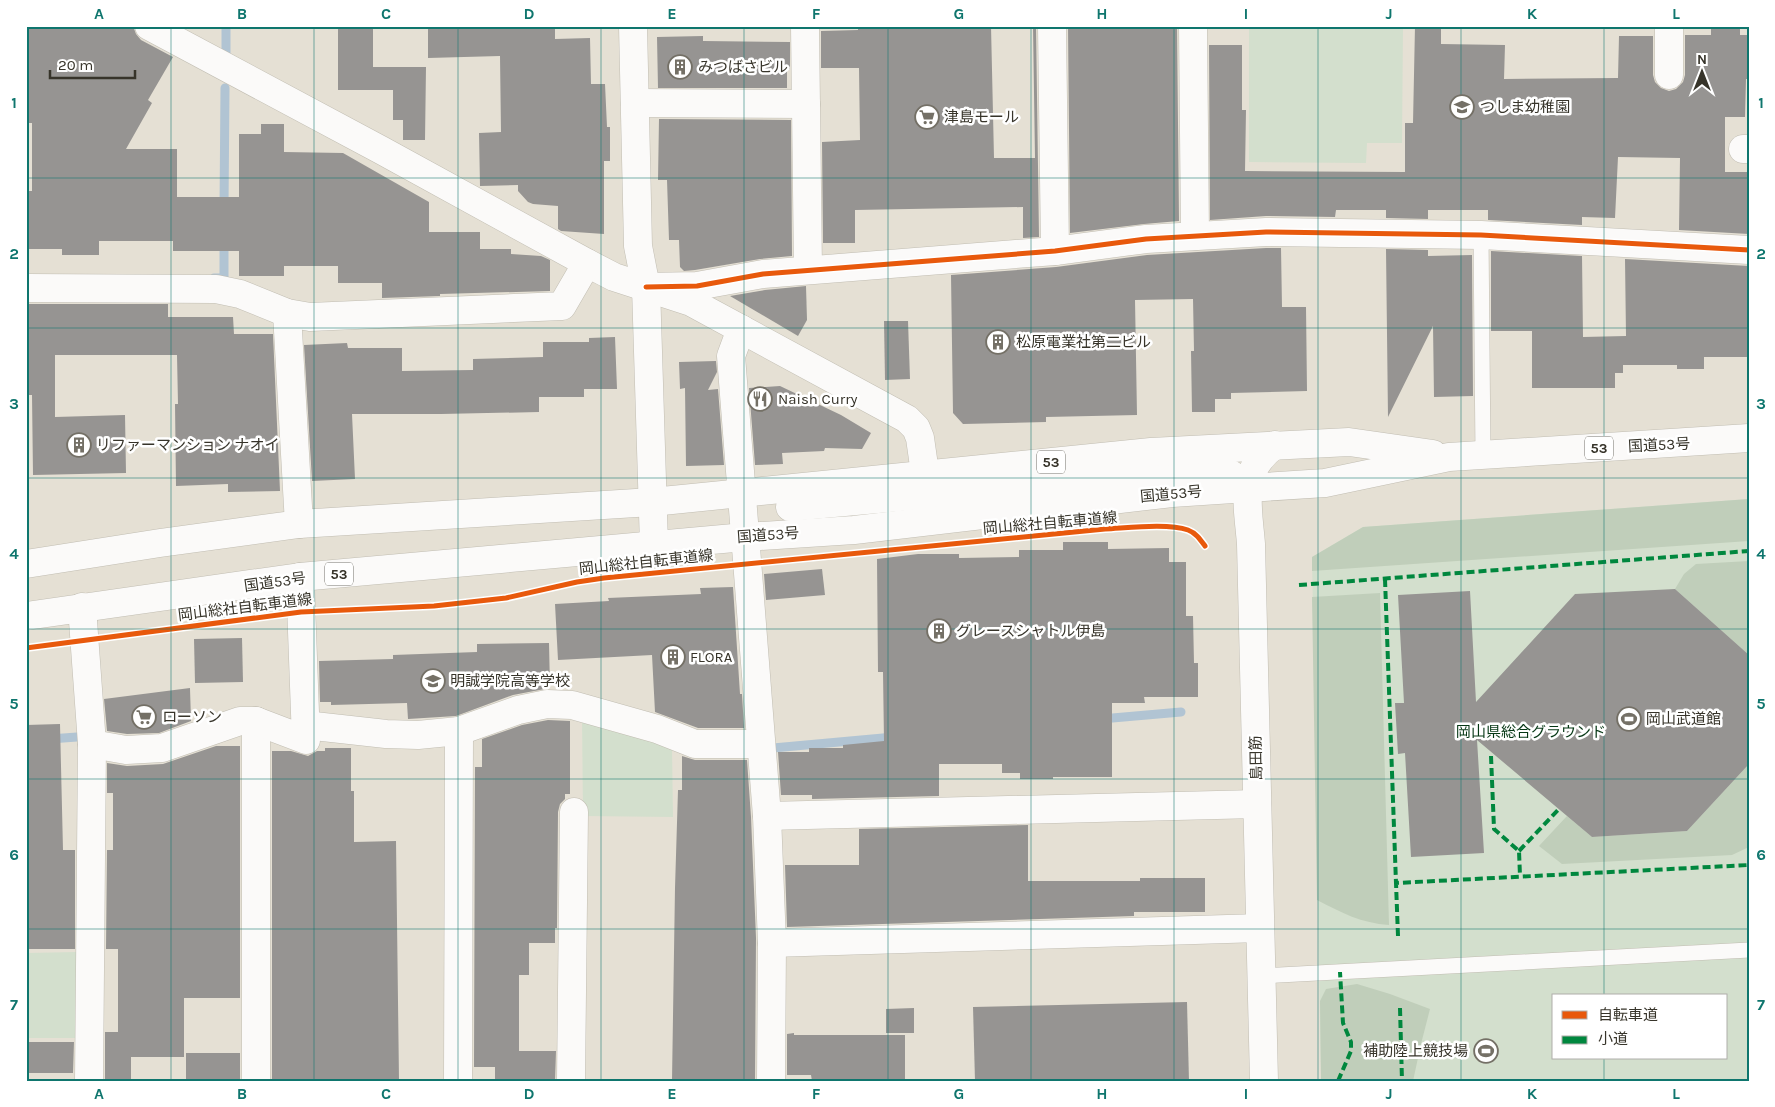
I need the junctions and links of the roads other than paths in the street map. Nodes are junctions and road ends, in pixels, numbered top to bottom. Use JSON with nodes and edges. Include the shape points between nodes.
{"nodes":[{"id":1,"x":149,"y":26,"type":"edge"},
{"id":2,"x":633,"y":26,"type":"edge"},
{"id":3,"x":805,"y":26,"type":"edge"},
{"id":4,"x":1052,"y":26,"type":"edge"},
{"id":5,"x":1193,"y":26,"type":"edge"},
{"id":6,"x":1669,"y":26,"type":"edge"},
{"id":7,"x":1669,"y":76,"type":"dead end"},
{"id":8,"x":635,"y":103,"type":"junction"},
{"id":9,"x":806,"y":104,"type":"junction"},
{"id":10,"x":1481,"y":235,"type":"junction"},
{"id":11,"x":1195,"y":236,"type":"junction"},
{"id":12,"x":1749,"y":250,"type":"edge"},
{"id":13,"x":1055,"y":251,"type":"junction"},
{"id":14,"x":587,"y":263,"type":"junction"},
{"id":15,"x":808,"y":270,"type":"junction"},
{"id":16,"x":646,"y":287,"type":"junction"},
{"id":17,"x":26,"y":288,"type":"edge"},
{"id":18,"x":287,"y":313,"type":"junction"},
{"id":19,"x":741,"y":329,"type":"junction"},
{"id":20,"x":1749,"y":438,"type":"edge"},
{"id":21,"x":1275,"y":445,"type":"junction"},
{"id":22,"x":1483,"y":456,"type":"junction"},
{"id":23,"x":1449,"y":457,"type":"junction"},
{"id":24,"x":926,"y":484,"type":"junction"},
{"id":25,"x":1248,"y":488,"type":"junction"},
{"id":26,"x":744,"y":514,"type":"junction"},
{"id":27,"x":653,"y":522,"type":"junction"},
{"id":28,"x":299,"y":524,"type":"junction"},
{"id":29,"x":68,"y":557,"type":"junction"},
{"id":30,"x":26,"y":564,"type":"edge"},
{"id":31,"x":300,"y":577,"type":"junction"},
{"id":32,"x":82,"y":607,"type":"junction"},
{"id":33,"x":26,"y":616,"type":"edge"},
{"id":34,"x":256,"y":721,"type":"junction"},
{"id":35,"x":305,"y":725,"type":"junction"},
{"id":36,"x":459,"y":731,"type":"junction"},
{"id":37,"x":92,"y":744,"type":"junction"},
{"id":38,"x":760,"y":744,"type":"junction"},
{"id":39,"x":1257,"y":804,"type":"junction"},
{"id":40,"x":574,"y":812,"type":"dead end"},
{"id":41,"x":767,"y":816,"type":"junction"},
{"id":42,"x":1260,"y":928,"type":"junction"},
{"id":43,"x":772,"y":944,"type":"junction"},
{"id":44,"x":1749,"y":950,"type":"edge"},
{"id":45,"x":1261,"y":976,"type":"junction"},
{"id":46,"x":89,"y":1081,"type":"edge"},
{"id":47,"x":256,"y":1081,"type":"edge"},
{"id":48,"x":458,"y":1081,"type":"edge"},
{"id":49,"x":571,"y":1081,"type":"edge"},
{"id":50,"x":771,"y":1081,"type":"edge"},
{"id":51,"x":1264,"y":1081,"type":"edge"}],
"edges":[{"from":1,"to":14,"type":"main road"},
{"from":2,"to":8,"type":"main road"},
{"from":3,"to":9,"type":"main road"},
{"from":4,"to":13,"type":"main road"},
{"from":5,"to":11,"type":"main road"},
{"from":6,"to":7,"type":"main road"},
{"from":8,"to":9,"type":"main road"},
{"from":8,"to":16,"type":"main road","via":[[638,246]]},
{"from":9,"to":15,"type":"main road"},
{"from":10,"to":11,"type":"main road","via":[[1266,232]]},
{"from":10,"to":12,"type":"main road"},
{"from":10,"to":22,"type":"lane"},
{"from":11,"to":13,"type":"main road","via":[[1146,238]]},
{"from":13,"to":15,"type":"main road"},
{"from":14,"to":16,"type":"main road","via":[[614,278]]},
{"from":14,"to":18,"type":"main road","via":[[562,306],[310,317]]},
{"from":15,"to":16,"type":"main road","via":[[697,286]]},
{"from":16,"to":19,"type":"main road","via":[[691,302]]},
{"from":16,"to":27,"type":"main road"},
{"from":17,"to":18,"type":"main road","via":[[216,289],[240,294]]},
{"from":18,"to":28,"type":"main road"},
{"from":19,"to":24,"type":"main road","via":[[907,418],[920,438]]},
{"from":19,"to":26,"type":"main road","via":[[731,356]]},
{"from":20,"to":22,"type":"main road","name":"国道53号","number":"53"},
{"from":21,"to":23,"type":"main road","name":"国道53号","number":"53","via":[[1349,442]]},
{"from":21,"to":24,"type":"main road","name":"国道53号","number":"53","via":[[1151,452]]},
{"from":21,"to":25,"type":"main road","name":"島田筋","via":[[1257,462]]},
{"from":22,"to":23,"type":"main road","name":"国道53号","number":"53"},
{"from":23,"to":25,"type":"main road","name":"国道53号","number":"53","via":[[1324,483]]},
{"from":24,"to":25,"type":"main road","number":"53","via":[[1218,470],[1234,474]]},
{"from":24,"to":26,"type":"main road","number":"53"},
{"from":25,"to":26,"type":"main road","name":"国道53号","number":"53","via":[[1172,493],[854,530]]},
{"from":25,"to":39,"type":"main road","name":"島田筋"},
{"from":26,"to":27,"type":"main road","name":"国道53号","number":"53"},
{"from":26,"to":27,"type":"main road","name":"国道53号","number":"53"},
{"from":26,"to":38,"type":"main road"},
{"from":27,"to":28,"type":"main road","name":"国道53号","number":"53"},
{"from":27,"to":29,"type":"main road","number":"53","via":[[351,538],[135,564]]},
{"from":27,"to":31,"type":"main road","name":"国道53号","number":"53"},
{"from":28,"to":29,"type":"main road","name":"国道53号","number":"53"},
{"from":29,"to":30,"type":"main road","name":"国道53号","number":"53"},
{"from":31,"to":32,"type":"main road","name":"国道53号","number":"53"},
{"from":31,"to":35,"type":"main road"},
{"from":32,"to":33,"type":"main road","name":"国道53号","number":"53"},
{"from":32,"to":37,"type":"main road"},
{"from":34,"to":35,"type":"main road","via":[[306,740]]},
{"from":34,"to":37,"type":"main road","via":[[240,721],[162,748],[126,750]]},
{"from":34,"to":47,"type":"main road"},
{"from":35,"to":36,"type":"main road","via":[[386,734]]},
{"from":36,"to":38,"type":"main road","via":[[518,710],[547,704],[572,705],[658,729],[695,744]]},
{"from":36,"to":48,"type":"main road"},
{"from":37,"to":46,"type":"main road"},
{"from":38,"to":41,"type":"main road"},
{"from":39,"to":41,"type":"main road"},
{"from":39,"to":42,"type":"main road","name":"島田筋"},
{"from":40,"to":49,"type":"main road"},
{"from":41,"to":43,"type":"main road"},
{"from":42,"to":43,"type":"main road"},
{"from":42,"to":45,"type":"main road","name":"島田筋"},
{"from":43,"to":50,"type":"main road"},
{"from":44,"to":45,"type":"lane"},
{"from":45,"to":51,"type":"main road","name":"島田筋"}]}
